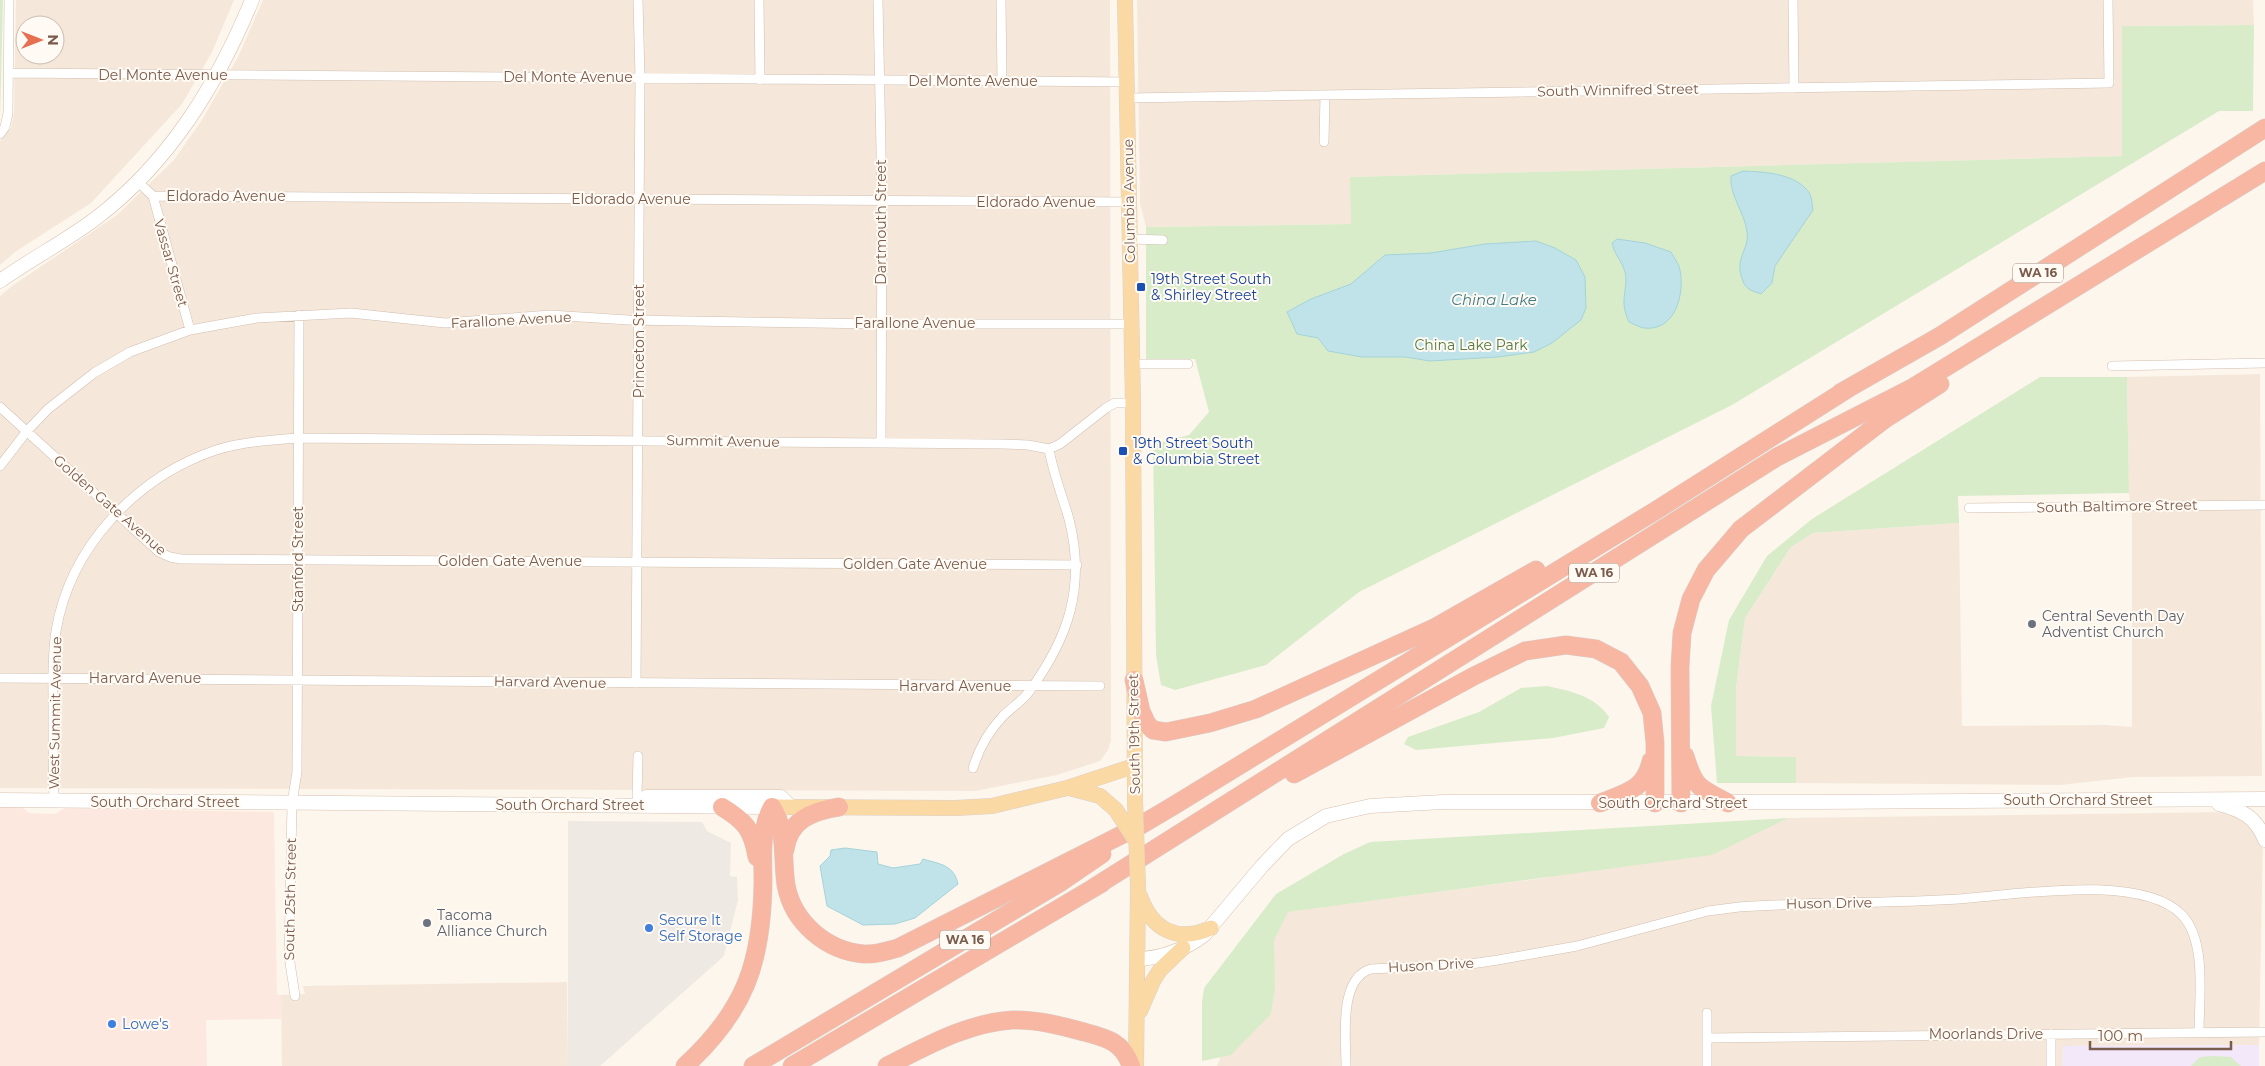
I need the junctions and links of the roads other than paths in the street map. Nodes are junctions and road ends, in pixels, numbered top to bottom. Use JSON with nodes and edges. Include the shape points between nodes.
{"nodes":[{"id":1,"x":9,"y":0,"type":"edge"},
{"id":2,"x":252,"y":0,"type":"edge"},
{"id":3,"x":638,"y":0,"type":"edge"},
{"id":4,"x":759,"y":0,"type":"edge"},
{"id":5,"x":878,"y":0,"type":"edge"},
{"id":6,"x":1000,"y":0,"type":"edge"},
{"id":7,"x":1126,"y":0,"type":"edge"},
{"id":8,"x":1793,"y":0,"type":"edge"},
{"id":9,"x":2108,"y":0,"type":"edge"},
{"id":10,"x":8,"y":73,"type":"junction"},
{"id":11,"x":216,"y":76,"type":"junction"},
{"id":12,"x":640,"y":78,"type":"junction"},
{"id":13,"x":760,"y":80,"type":"junction"},
{"id":14,"x":880,"y":81,"type":"junction"},
{"id":15,"x":1002,"y":82,"type":"junction"},
{"id":16,"x":1127,"y":82,"type":"junction"},
{"id":17,"x":1794,"y":88,"type":"junction"},
{"id":18,"x":1325,"y":95,"type":"junction"},
{"id":19,"x":1127,"y":98,"type":"junction"},
{"id":20,"x":2265,"y":128,"type":"edge"},
{"id":21,"x":0,"y":134,"type":"edge"},
{"id":22,"x":1324,"y":142,"type":"dead end"},
{"id":23,"x":2265,"y":172,"type":"edge"},
{"id":24,"x":138,"y":182,"type":"junction"},
{"id":25,"x":153,"y":196,"type":"junction"},
{"id":26,"x":639,"y":199,"type":"junction"},
{"id":27,"x":882,"y":201,"type":"junction"},
{"id":28,"x":1129,"y":202,"type":"junction"},
{"id":29,"x":1130,"y":239,"type":"junction"},
{"id":30,"x":1163,"y":240,"type":"dead end"},
{"id":31,"x":2102,"y":271,"type":"junction"},
{"id":32,"x":0,"y":282,"type":"edge"},
{"id":33,"x":299,"y":315,"type":"junction"},
{"id":34,"x":639,"y":320,"type":"junction"},
{"id":35,"x":880,"y":324,"type":"junction"},
{"id":36,"x":1132,"y":324,"type":"junction"},
{"id":37,"x":190,"y":330,"type":"junction"},
{"id":38,"x":2265,"y":363,"type":"edge"},
{"id":39,"x":1132,"y":364,"type":"junction"},
{"id":40,"x":1188,"y":364,"type":"dead end"},
{"id":41,"x":2112,"y":366,"type":"dead end"},
{"id":42,"x":1849,"y":388,"type":"junction"},
{"id":43,"x":1133,"y":402,"type":"junction"},
{"id":44,"x":0,"y":407,"type":"edge"},
{"id":45,"x":27,"y":431,"type":"junction"},
{"id":46,"x":298,"y":438,"type":"junction"},
{"id":47,"x":638,"y":440,"type":"junction"},
{"id":48,"x":880,"y":443,"type":"junction"},
{"id":49,"x":1049,"y":449,"type":"junction"},
{"id":50,"x":0,"y":466,"type":"edge"},
{"id":51,"x":2265,"y":505,"type":"edge"},
{"id":52,"x":1969,"y":508,"type":"dead end"},
{"id":53,"x":116,"y":512,"type":"junction"},
{"id":54,"x":298,"y":559,"type":"junction"},
{"id":55,"x":637,"y":562,"type":"junction"},
{"id":56,"x":1077,"y":565,"type":"junction"},
{"id":57,"x":0,"y":678,"type":"edge"},
{"id":58,"x":53,"y":678,"type":"junction"},
{"id":59,"x":297,"y":679,"type":"junction"},
{"id":60,"x":1134,"y":680,"type":"junction"},
{"id":61,"x":636,"y":683,"type":"junction"},
{"id":62,"x":1032,"y":686,"type":"junction"},
{"id":63,"x":1100,"y":686,"type":"dead end"},
{"id":64,"x":1680,"y":734,"type":"junction"},
{"id":65,"x":1655,"y":743,"type":"junction"},
{"id":66,"x":638,"y":756,"type":"dead end"},
{"id":67,"x":1134,"y":766,"type":"junction"},
{"id":68,"x":973,"y":768,"type":"dead end"},
{"id":69,"x":1067,"y":788,"type":"junction"},
{"id":70,"x":636,"y":797,"type":"junction"},
{"id":71,"x":0,"y":800,"type":"edge"},
{"id":72,"x":2204,"y":800,"type":"junction"},
{"id":73,"x":2265,"y":800,"type":"edge"},
{"id":74,"x":54,"y":801,"type":"junction"},
{"id":75,"x":1681,"y":802,"type":"junction"},
{"id":76,"x":1728,"y":802,"type":"junction"},
{"id":77,"x":292,"y":803,"type":"junction"},
{"id":78,"x":1600,"y":803,"type":"junction"},
{"id":79,"x":1655,"y":803,"type":"junction"},
{"id":80,"x":620,"y":805,"type":"junction"},
{"id":81,"x":1173,"y":806,"type":"junction"},
{"id":82,"x":722,"y":807,"type":"junction"},
{"id":83,"x":772,"y":807,"type":"junction"},
{"id":84,"x":791,"y":807,"type":"junction"},
{"id":85,"x":838,"y":807,"type":"junction"},
{"id":86,"x":2265,"y":840,"type":"edge"},
{"id":87,"x":1135,"y":841,"type":"junction"},
{"id":88,"x":784,"y":861,"type":"junction"},
{"id":89,"x":1093,"y":888,"type":"junction"},
{"id":90,"x":763,"y":894,"type":"junction"},
{"id":91,"x":1139,"y":895,"type":"junction"},
{"id":92,"x":1211,"y":928,"type":"junction"},
{"id":93,"x":1183,"y":948,"type":"junction"},
{"id":94,"x":1138,"y":959,"type":"junction"},
{"id":95,"x":295,"y":996,"type":"dead end"},
{"id":96,"x":1707,"y":1013,"type":"dead end"},
{"id":97,"x":1137,"y":1020,"type":"junction"},
{"id":98,"x":2199,"y":1032,"type":"junction"},
{"id":99,"x":2265,"y":1032,"type":"edge"},
{"id":100,"x":2051,"y":1034,"type":"junction"},
{"id":101,"x":1707,"y":1038,"type":"junction"},
{"id":102,"x":685,"y":1066,"type":"edge"},
{"id":103,"x":694,"y":1066,"type":"edge"},
{"id":104,"x":753,"y":1066,"type":"edge"},
{"id":105,"x":792,"y":1066,"type":"edge"},
{"id":106,"x":887,"y":1066,"type":"edge"},
{"id":107,"x":1131,"y":1066,"type":"edge"},
{"id":108,"x":1136,"y":1066,"type":"edge"},
{"id":109,"x":1346,"y":1066,"type":"edge"},
{"id":110,"x":1707,"y":1066,"type":"edge"},
{"id":111,"x":2050,"y":1066,"type":"edge"}],
"edges":[{"from":1,"to":10,"type":"street"},
{"from":2,"to":11,"type":"main road"},
{"from":3,"to":12,"type":"street","name":"Princeton Street"},
{"from":4,"to":13,"type":"street"},
{"from":5,"to":14,"type":"street","name":"Dartmouth Street"},
{"from":6,"to":15,"type":"street"},
{"from":7,"to":16,"type":"main road","name":"Columbia Avenue"},
{"from":8,"to":17,"type":"street"},
{"from":9,"to":17,"type":"street","name":"South Winnifred Street","via":[[2109,84]]},
{"from":10,"to":11,"type":"street","name":"Del Monte Avenue"},
{"from":10,"to":21,"type":"street","via":[[7,122]]},
{"from":11,"to":12,"type":"street","name":"Del Monte Avenue"},
{"from":11,"to":24,"type":"main road","via":[[183,129]]},
{"from":12,"to":13,"type":"street","name":"Del Monte Avenue"},
{"from":12,"to":26,"type":"street","name":"Princeton Street"},
{"from":13,"to":14,"type":"street","name":"Del Monte Avenue"},
{"from":14,"to":15,"type":"street","name":"Del Monte Avenue"},
{"from":14,"to":27,"type":"street","name":"Dartmouth Street"},
{"from":15,"to":16,"type":"street","name":"Del Monte Avenue"},
{"from":16,"to":19,"type":"main road","name":"Columbia Avenue"},
{"from":17,"to":18,"type":"street","name":"South Winnifred Street"},
{"from":18,"to":19,"type":"street","name":"South Winnifred Street"},
{"from":18,"to":22,"type":"street"},
{"from":19,"to":28,"type":"main road","name":"Columbia Avenue"},
{"from":20,"to":42,"type":"highway","number":"WA 16","via":[[1940,336]]},
{"from":23,"to":31,"type":"highway","number":"WA 16"},
{"from":24,"to":25,"type":"street","name":"Eldorado Avenue"},
{"from":24,"to":32,"type":"main road","via":[[72,236]]},
{"from":25,"to":26,"type":"street","name":"Eldorado Avenue"},
{"from":25,"to":37,"type":"street","name":"Vassar Street"},
{"from":26,"to":27,"type":"street","name":"Eldorado Avenue"},
{"from":26,"to":34,"type":"street","name":"Princeton Street"},
{"from":27,"to":28,"type":"street","name":"Eldorado Avenue"},
{"from":27,"to":35,"type":"street","name":"Dartmouth Street"},
{"from":28,"to":29,"type":"main road","name":"Columbia Avenue"},
{"from":29,"to":30,"type":"street"},
{"from":29,"to":36,"type":"main road","name":"Columbia Avenue"},
{"from":31,"to":64,"type":"highway","via":[[1993,350],[1885,419],[1741,529],[1706,570],[1691,599],[1682,633]]},
{"from":31,"to":89,"type":"highway","number":"WA 16","via":[[1912,388],[1777,457]]},
{"from":33,"to":34,"type":"street","name":"Farallone Avenue","via":[[351,313],[445,323],[550,315]]},
{"from":33,"to":37,"type":"street","name":"Farallone Avenue","via":[[257,318]]},
{"from":33,"to":46,"type":"street","name":"Stanford Street"},
{"from":34,"to":35,"type":"street","name":"Farallone Avenue"},
{"from":34,"to":47,"type":"street","name":"Princeton Street"},
{"from":35,"to":36,"type":"street","name":"Farallone Avenue"},
{"from":35,"to":48,"type":"street","name":"Dartmouth Street"},
{"from":36,"to":39,"type":"main road","name":"Columbia Avenue"},
{"from":37,"to":45,"type":"street","name":"Farallone Avenue","via":[[130,352],[94,372],[48,409]]},
{"from":38,"to":41,"type":"street"},
{"from":39,"to":40,"type":"street"},
{"from":39,"to":43,"type":"main road","name":"Columbia Avenue"},
{"from":42,"to":60,"type":"highway","via":[[1434,628],[1256,709],[1210,724],[1159,732],[1147,724]]},
{"from":42,"to":81,"type":"highway","number":"WA 16","via":[[1655,511]]},
{"from":43,"to":49,"type":"street","via":[[1115,403],[1106,408]]},
{"from":43,"to":60,"type":"main road","name":"South 19th Street"},
{"from":44,"to":45,"type":"street","name":"Golden Gate Avenue"},
{"from":45,"to":50,"type":"street","name":"Farallone Avenue"},
{"from":45,"to":53,"type":"street","name":"Golden Gate Avenue"},
{"from":46,"to":47,"type":"street","name":"Summit Avenue"},
{"from":46,"to":53,"type":"street","name":"West Summit Avenue","via":[[261,440],[193,459],[152,482]]},
{"from":46,"to":54,"type":"street","name":"Stanford Street"},
{"from":47,"to":48,"type":"street","name":"Summit Avenue"},
{"from":47,"to":55,"type":"street","name":"Princeton Street"},
{"from":48,"to":49,"type":"street","name":"Summit Avenue","via":[[1002,444]]},
{"from":49,"to":56,"type":"street","via":[[1069,521]]},
{"from":51,"to":52,"type":"street","name":"South Baltimore Street"},
{"from":53,"to":54,"type":"street","name":"Golden Gate Avenue","via":[[159,552],[170,557]]},
{"from":53,"to":58,"type":"street","name":"West Summit Avenue","via":[[88,549],[70,585],[56,630]]},
{"from":54,"to":55,"type":"street","name":"Golden Gate Avenue"},
{"from":54,"to":59,"type":"street","name":"Stanford Street"},
{"from":55,"to":56,"type":"street","name":"Golden Gate Avenue"},
{"from":55,"to":61,"type":"street","name":"Princeton Street"},
{"from":56,"to":62,"type":"street","via":[[1074,597],[1057,649]]},
{"from":57,"to":58,"type":"street","name":"Harvard Avenue"},
{"from":58,"to":59,"type":"street","name":"Harvard Avenue"},
{"from":58,"to":74,"type":"street","name":"West Summit Avenue"},
{"from":59,"to":61,"type":"street","name":"Harvard Avenue"},
{"from":59,"to":77,"type":"street","name":"Stanford Street","via":[[297,772]]},
{"from":60,"to":67,"type":"main road","name":"South 19th Street"},
{"from":61,"to":62,"type":"street","name":"Harvard Avenue"},
{"from":62,"to":63,"type":"street","name":"Harvard Avenue"},
{"from":62,"to":68,"type":"street","via":[[992,728]]},
{"from":64,"to":75,"type":"highway"},
{"from":64,"to":76,"type":"highway","via":[[1691,775],[1698,787]]},
{"from":65,"to":78,"type":"highway","via":[[1649,773],[1637,788]]},
{"from":65,"to":79,"type":"highway"},
{"from":65,"to":89,"type":"highway","via":[[1652,713],[1640,686],[1621,662],[1596,649],[1566,645],[1525,651],[1291,775]]},
{"from":66,"to":70,"type":"street"},
{"from":67,"to":69,"type":"main road","name":"South Orchard Street"},
{"from":67,"to":87,"type":"main road","name":"South 19th Street","bridge":true},
{"from":69,"to":85,"type":"main road","name":"South Orchard Street","via":[[975,807]]},
{"from":69,"to":87,"type":"main road","bridge":true,"via":[[1100,796],[1116,810]]},
{"from":70,"to":80,"type":"main road","via":[[628,798]]},
{"from":70,"to":84,"type":"main road","via":[[781,797]]},
{"from":71,"to":74,"type":"main road","name":"South Orchard Street"},
{"from":72,"to":73,"type":"main road","name":"South Orchard Street"},
{"from":72,"to":76,"type":"main road","name":"South Orchard Street"},
{"from":72,"to":86,"type":"main road","via":[[2248,814],[2260,826]]},
{"from":74,"to":77,"type":"main road","name":"South Orchard Street"},
{"from":75,"to":76,"type":"main road","name":"South Orchard Street"},
{"from":75,"to":79,"type":"main road","name":"South Orchard Street"},
{"from":77,"to":80,"type":"main road","name":"South Orchard Street"},
{"from":77,"to":95,"type":"street","name":"South 25th Street","via":[[289,956]]},
{"from":78,"to":79,"type":"main road","name":"South Orchard Street"},
{"from":78,"to":92,"type":"main road","name":"South Orchard Street","via":[[1407,803],[1336,813],[1313,822],[1288,839]]},
{"from":80,"to":82,"type":"main road","name":"South Orchard Street"},
{"from":81,"to":88,"type":"highway","via":[[911,942],[878,953],[855,953],[833,946],[811,930],[798,915],[790,898]]},
{"from":81,"to":104,"type":"highway","number":"WA 16","via":[[1061,882]]},
{"from":82,"to":83,"type":"main road","name":"South Orchard Street"},
{"from":82,"to":90,"type":"highway","via":[[743,822],[752,836]]},
{"from":83,"to":84,"type":"main road","name":"South Orchard Street"},
{"from":83,"to":88,"type":"highway","via":[[780,823]]},
{"from":83,"to":90,"type":"highway","via":[[765,825]]},
{"from":84,"to":85,"type":"main road","name":"South Orchard Street"},
{"from":85,"to":88,"type":"highway","via":[[812,813],[798,822],[788,836]]},
{"from":87,"to":91,"type":"main road","name":"South 19th Street","bridge":true},
{"from":89,"to":105,"type":"highway","number":"WA 16"},
{"from":90,"to":102,"type":"highway","via":[[759,942],[747,984],[720,1031]]},
{"from":90,"to":103,"type":"highway","via":[[768,929],[764,957],[750,999],[715,1048]]},
{"from":91,"to":92,"type":"main road","via":[[1151,918],[1161,928],[1184,934]]},
{"from":91,"to":94,"type":"main road","name":"South 19th Street"},
{"from":92,"to":93,"type":"main road","name":"South Orchard Street"},
{"from":93,"to":94,"type":"main road","name":"South Orchard Street","via":[[1155,958]]},
{"from":93,"to":97,"type":"main road","via":[[1152,981]]},
{"from":94,"to":97,"type":"main road","name":"South 19th Street"},
{"from":96,"to":101,"type":"street"},
{"from":97,"to":108,"type":"main road","name":"South 19th Street"},
{"from":98,"to":99,"type":"street","name":"Moorlands Drive"},
{"from":98,"to":100,"type":"street","name":"Moorlands Drive"},
{"from":98,"to":109,"type":"street","name":"Huson Drive","via":[[2198,952],[2185,919],[2174,908],[2153,898],[2112,892],[2055,890],[1970,898],[1708,910],[1577,946],[1471,964],[1365,970],[1349,993]]},
{"from":100,"to":101,"type":"street","name":"Moorlands Drive"},
{"from":100,"to":111,"type":"street"},
{"from":101,"to":110,"type":"street"},
{"from":106,"to":107,"type":"highway","via":[[976,1026],[1014,1020],[1054,1024],[1114,1041]]}]}
